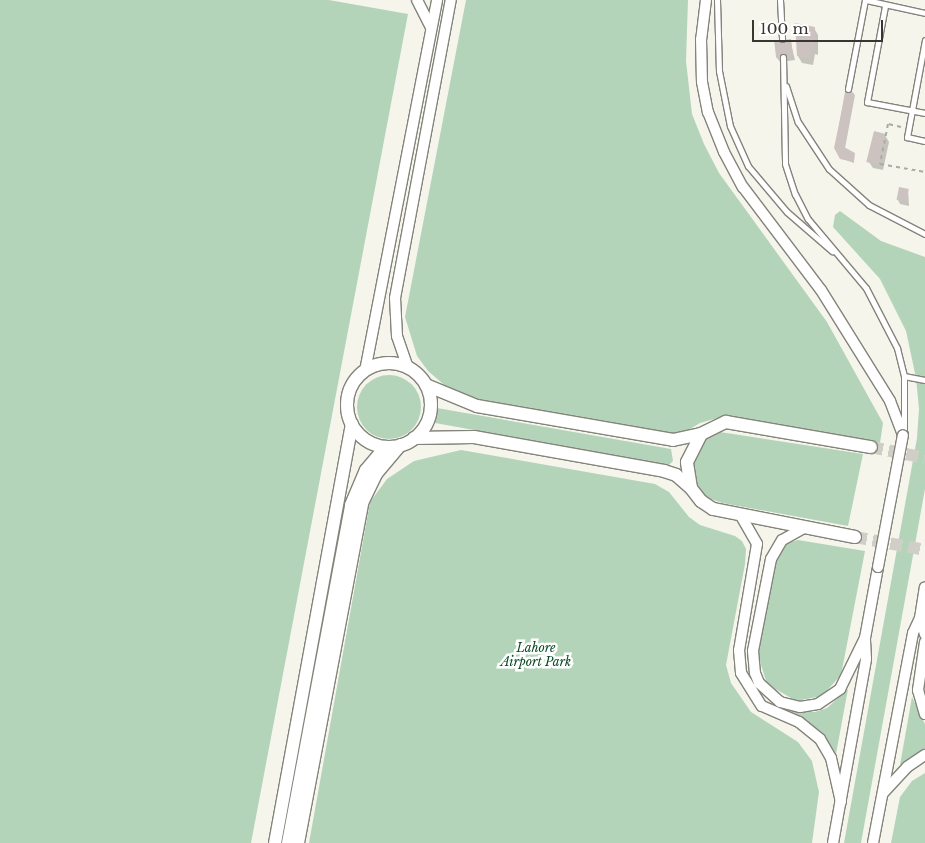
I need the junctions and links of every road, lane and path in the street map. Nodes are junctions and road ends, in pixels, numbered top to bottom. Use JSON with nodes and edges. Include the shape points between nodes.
{"nodes":[{"id":1,"x":416,"y":0,"type":"edge"},
{"id":2,"x":437,"y":0,"type":"edge"},
{"id":3,"x":705,"y":0,"type":"edge"},
{"id":4,"x":717,"y":0,"type":"edge"},
{"id":5,"x":781,"y":0,"type":"edge"},
{"id":6,"x":866,"y":0,"type":"edge"},
{"id":7,"x":451,"y":1,"type":"edge"},
{"id":8,"x":885,"y":6,"type":"junction"},
{"id":9,"x":925,"y":13,"type":"edge"},
{"id":10,"x":431,"y":28,"type":"junction"},
{"id":11,"x":782,"y":39,"type":"dead end"},
{"id":12,"x":925,"y":40,"type":"edge"},
{"id":13,"x":783,"y":57,"type":"dead end"},
{"id":14,"x":785,"y":80,"type":"junction"},
{"id":15,"x":848,"y":89,"type":"dead end"},
{"id":16,"x":912,"y":111,"type":"junction"},
{"id":17,"x":925,"y":113,"type":"edge"},
{"id":18,"x":909,"y":128,"type":"junction"},
{"id":19,"x":925,"y":141,"type":"edge"},
{"id":20,"x":925,"y":172,"type":"edge"},
{"id":21,"x":925,"y":234,"type":"edge"},
{"id":22,"x":840,"y":258,"type":"junction"},
{"id":23,"x":408,"y":368,"type":"junction"},
{"id":24,"x":365,"y":371,"type":"junction"},
{"id":25,"x":904,"y":376,"type":"junction"},
{"id":26,"x":925,"y":380,"type":"edge"},
{"id":27,"x":426,"y":385,"type":"junction"},
{"id":28,"x":352,"y":424,"type":"junction"},
{"id":29,"x":701,"y":434,"type":"junction"},
{"id":30,"x":903,"y":435,"type":"junction"},
{"id":31,"x":414,"y":438,"type":"junction"},
{"id":32,"x":400,"y":445,"type":"junction"},
{"id":33,"x":384,"y":447,"type":"junction"},
{"id":34,"x":871,"y":447,"type":"tunnel mouth"},
{"id":35,"x":692,"y":488,"type":"junction"},
{"id":36,"x":741,"y":516,"type":"junction"},
{"id":37,"x":804,"y":528,"type":"junction"},
{"id":38,"x":855,"y":537,"type":"tunnel mouth"},
{"id":39,"x":925,"y":587,"type":"edge"},
{"id":40,"x":920,"y":618,"type":"junction"},
{"id":41,"x":925,"y":634,"type":"edge"},
{"id":42,"x":865,"y":638,"type":"junction"},
{"id":43,"x":925,"y":642,"type":"edge"},
{"id":44,"x":925,"y":714,"type":"edge"},
{"id":45,"x":925,"y":755,"type":"edge"},
{"id":46,"x":882,"y":793,"type":"junction"},
{"id":47,"x":840,"y":802,"type":"junction"},
{"id":48,"x":275,"y":843,"type":"edge"},
{"id":49,"x":288,"y":843,"type":"edge"},
{"id":50,"x":298,"y":843,"type":"edge"},
{"id":51,"x":833,"y":843,"type":"edge"},
{"id":52,"x":873,"y":843,"type":"edge"}],
"edges":[{"from":1,"to":10,"type":"street"},
{"from":2,"to":10,"type":"street"},
{"from":3,"to":30,"type":"street","via":[[701,39],[702,82],[708,112],[724,152],[743,187],[835,312],[890,401]]},
{"from":4,"to":22,"type":"lane","via":[[719,72],[730,126],[748,166],[787,212]]},
{"from":5,"to":11,"type":"lane"},
{"from":6,"to":8,"type":"lane"},
{"from":6,"to":15,"type":"lane"},
{"from":7,"to":23,"type":"street","via":[[395,298],[397,336]]},
{"from":8,"to":9,"type":"lane"},
{"from":8,"to":16,"type":"lane","via":[[867,102]]},
{"from":10,"to":24,"type":"street"},
{"from":12,"to":16,"type":"lane"},
{"from":13,"to":14,"type":"lane"},
{"from":14,"to":21,"type":"lane","via":[[790,107],[829,169],[869,205]]},
{"from":14,"to":22,"type":"lane","via":[[782,125],[788,171],[808,219]]},
{"from":16,"to":17,"type":"lane"},
{"from":16,"to":18,"type":"lane"},
{"from":18,"to":19,"type":"lane","via":[[907,137]]},
{"from":18,"to":20,"type":"path","via":[[888,124],[880,164]]},
{"from":22,"to":25,"type":"lane","via":[[866,288],[884,320],[897,348]]},
{"from":23,"to":24,"type":"street","via":[[383,363]]},
{"from":23,"to":27,"type":"street"},
{"from":24,"to":28,"type":"street","via":[[348,395]]},
{"from":25,"to":26,"type":"lane"},
{"from":25,"to":30,"type":"lane"},
{"from":27,"to":29,"type":"street","via":[[477,406],[673,440]]},
{"from":27,"to":31,"type":"street","via":[[430,396],[428,420]]},
{"from":28,"to":33,"type":"street","via":[[365,440]]},
{"from":28,"to":48,"type":"street"},
{"from":29,"to":34,"type":"street","via":[[715,424],[732,421]]},
{"from":29,"to":35,"type":"street","via":[[687,462]]},
{"from":30,"to":42,"type":"street","bridge":true},
{"from":31,"to":32,"type":"street"},
{"from":31,"to":35,"type":"street","via":[[474,437],[598,459],[670,472]]},
{"from":32,"to":33,"type":"street"},
{"from":32,"to":50,"type":"street","via":[[376,474],[362,503]]},
{"from":33,"to":49,"type":"street","via":[[366,470],[351,505]]},
{"from":35,"to":36,"type":"street","via":[[701,501],[713,509]]},
{"from":36,"to":37,"type":"street"},
{"from":36,"to":47,"type":"street","via":[[757,544],[739,650],[741,673],[762,706],[799,722],[820,739],[833,764]]},
{"from":37,"to":38,"type":"street"},
{"from":37,"to":42,"type":"street","via":[[782,540],[771,559],[753,651],[759,683],[780,702],[800,707],[818,704],[840,689]]},
{"from":39,"to":40,"type":"street"},
{"from":40,"to":41,"type":"street"},
{"from":40,"to":46,"type":"street","via":[[913,633]]},
{"from":42,"to":47,"type":"street","via":[[866,659]]},
{"from":43,"to":44,"type":"street","via":[[918,690]]},
{"from":45,"to":46,"type":"street"},
{"from":46,"to":52,"type":"street"},
{"from":47,"to":51,"type":"street"}]}
